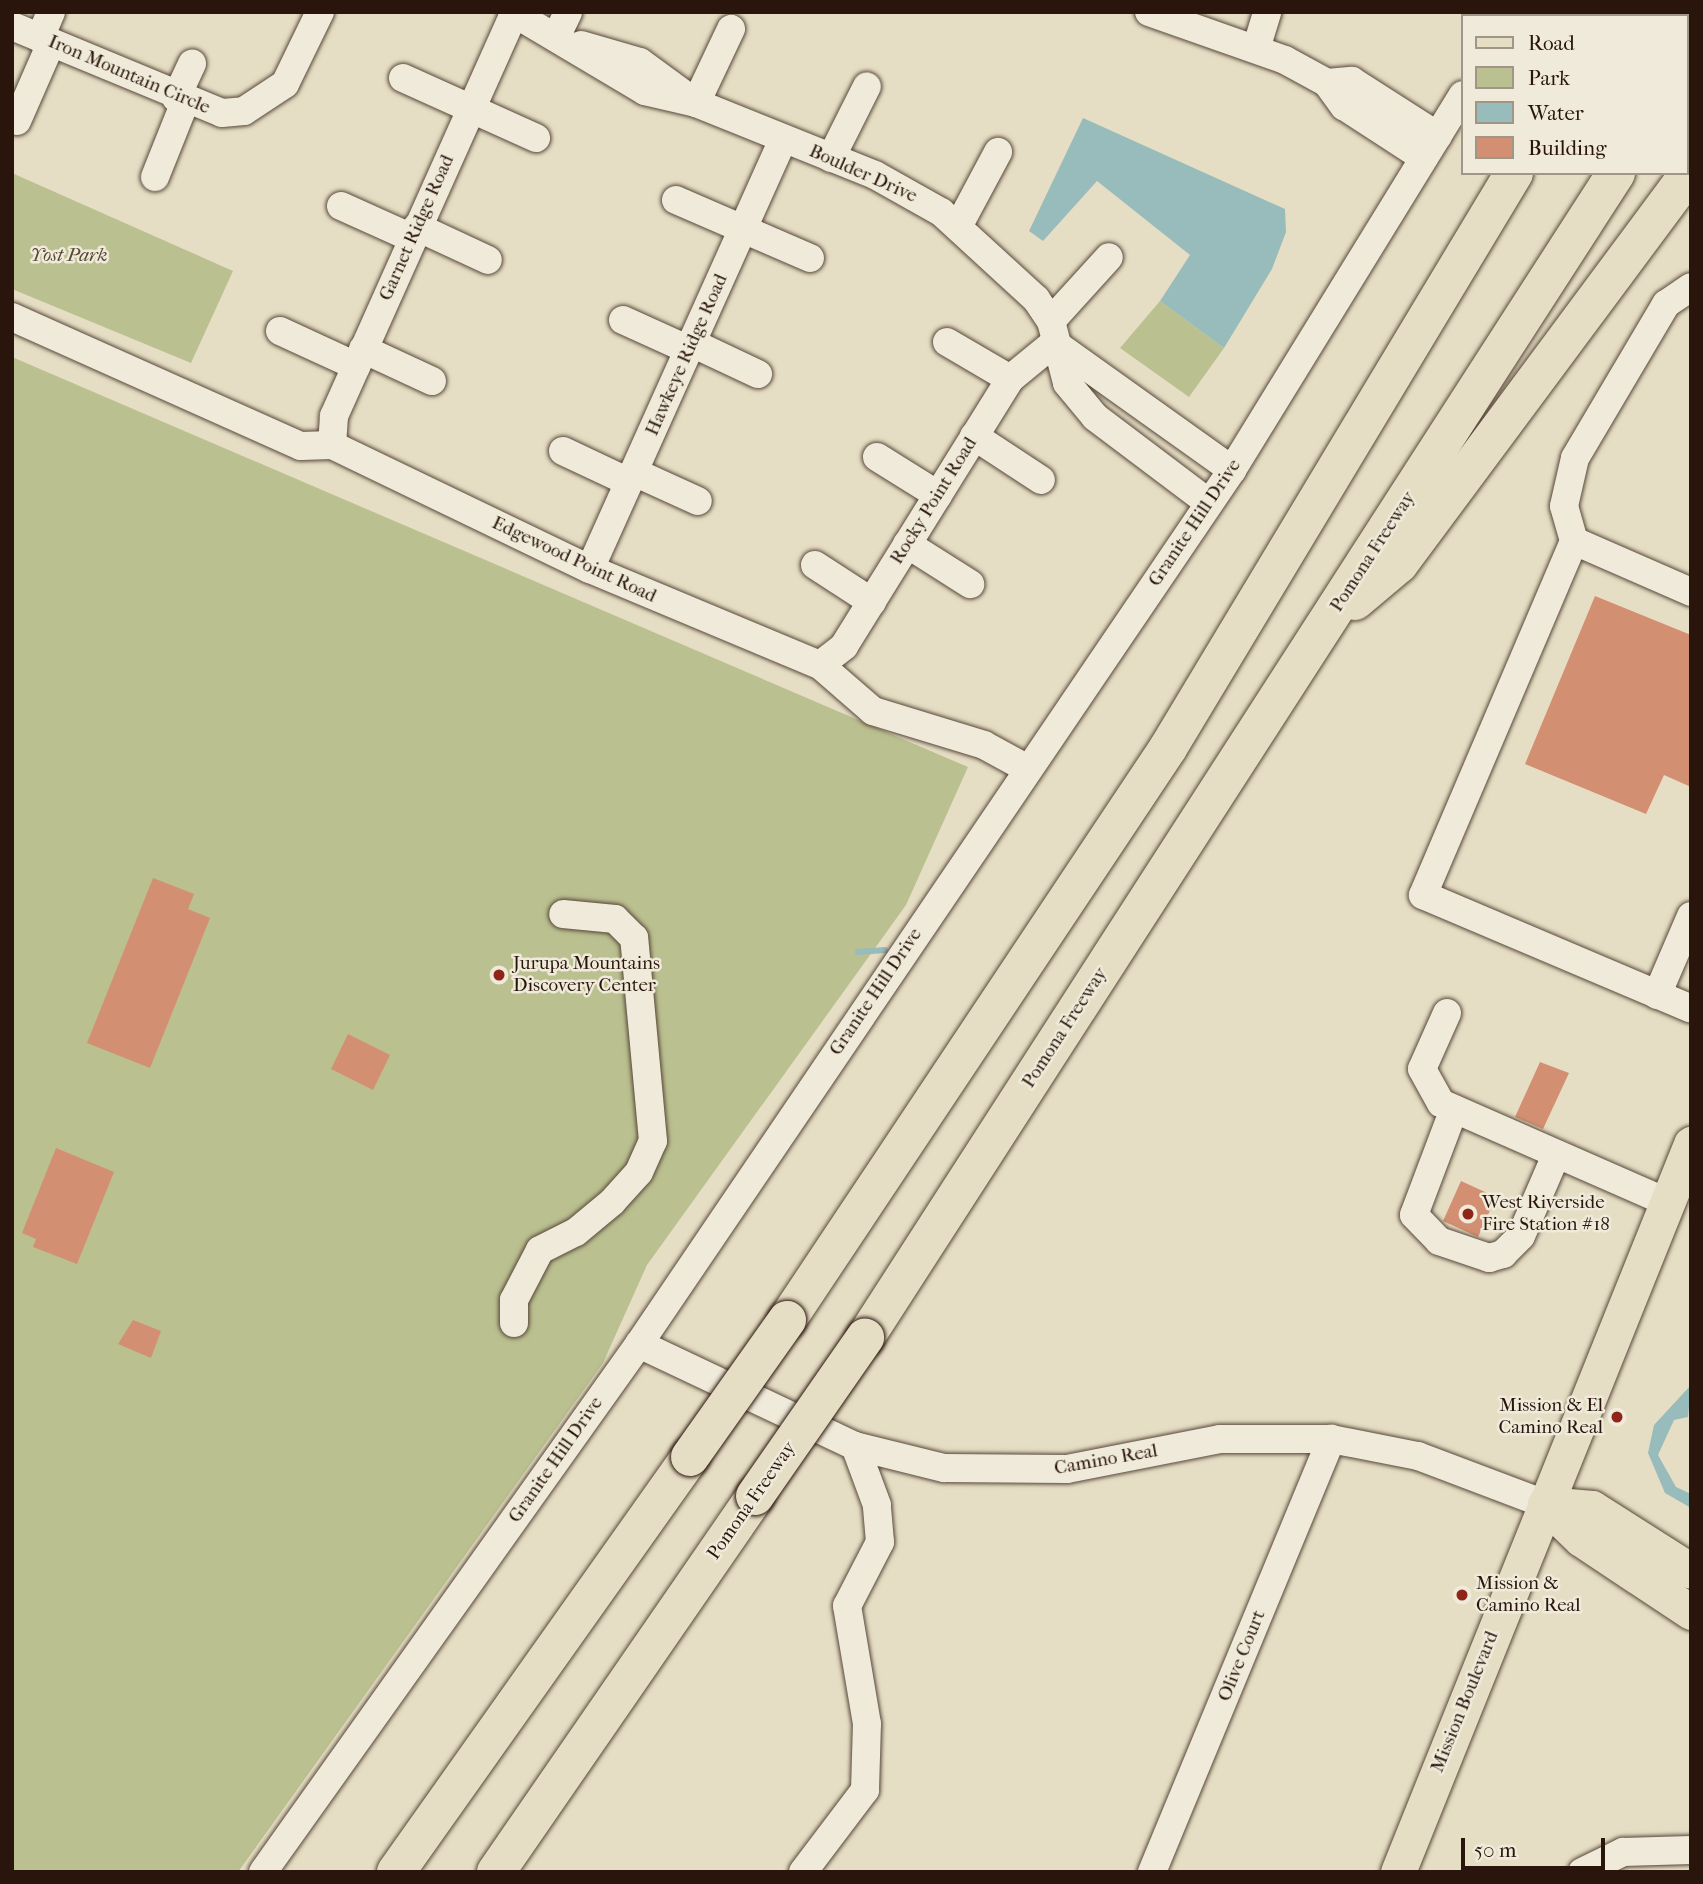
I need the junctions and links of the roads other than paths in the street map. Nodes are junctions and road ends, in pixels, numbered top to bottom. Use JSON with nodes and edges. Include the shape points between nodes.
{"nodes":[{"id":1,"x":320,"y":12,"type":"edge"},
{"id":2,"x":1149,"y":12,"type":"edge"},
{"id":3,"x":1268,"y":12,"type":"edge"},
{"id":4,"x":513,"y":13,"type":"edge"},
{"id":5,"x":12,"y":26,"type":"edge"},
{"id":6,"x":731,"y":29,"type":"dead end"},
{"id":7,"x":565,"y":30,"type":"edge"},
{"id":8,"x":48,"y":31,"type":"edge"},
{"id":9,"x":1255,"y":49,"type":"junction"},
{"id":10,"x":192,"y":63,"type":"dead end"},
{"id":11,"x":403,"y":78,"type":"dead end"},
{"id":12,"x":867,"y":86,"type":"dead end"},
{"id":13,"x":1462,"y":97,"type":"edge"},
{"id":14,"x":181,"y":100,"type":"junction"},
{"id":15,"x":696,"y":103,"type":"junction"},
{"id":16,"x":470,"y":108,"type":"junction"},
{"id":17,"x":17,"y":121,"type":"dead end"},
{"id":18,"x":536,"y":138,"type":"dead end"},
{"id":19,"x":783,"y":140,"type":"junction"},
{"id":20,"x":1431,"y":147,"type":"junction"},
{"id":21,"x":998,"y":152,"type":"dead end"},
{"id":22,"x":831,"y":158,"type":"junction"},
{"id":23,"x":1513,"y":175,"type":"edge"},
{"id":24,"x":1615,"y":175,"type":"edge"},
{"id":25,"x":1688,"y":175,"type":"edge"},
{"id":26,"x":155,"y":177,"type":"dead end"},
{"id":27,"x":676,"y":200,"type":"dead end"},
{"id":28,"x":341,"y":206,"type":"dead end"},
{"id":29,"x":959,"y":225,"type":"junction"},
{"id":30,"x":743,"y":229,"type":"junction"},
{"id":31,"x":415,"y":233,"type":"junction"},
{"id":32,"x":1109,"y":257,"type":"dead end"},
{"id":33,"x":810,"y":258,"type":"dead end"},
{"id":34,"x":488,"y":261,"type":"dead end"},
{"id":35,"x":1691,"y":287,"type":"edge"},
{"id":36,"x":12,"y":317,"type":"edge"},
{"id":37,"x":623,"y":320,"type":"dead end"},
{"id":38,"x":280,"y":331,"type":"dead end"},
{"id":39,"x":1052,"y":332,"type":"junction"},
{"id":40,"x":947,"y":342,"type":"dead end"},
{"id":41,"x":690,"y":346,"type":"junction"},
{"id":42,"x":360,"y":358,"type":"junction"},
{"id":43,"x":758,"y":374,"type":"dead end"},
{"id":44,"x":1010,"y":379,"type":"junction"},
{"id":45,"x":432,"y":381,"type":"dead end"},
{"id":46,"x":1110,"y":384,"type":"junction"},
{"id":47,"x":1086,"y":406,"type":"junction"},
{"id":48,"x":974,"y":436,"type":"junction"},
{"id":49,"x":332,"y":445,"type":"junction"},
{"id":50,"x":563,"y":451,"type":"dead end"},
{"id":51,"x":877,"y":457,"type":"dead end"},
{"id":52,"x":1232,"y":470,"type":"junction"},
{"id":53,"x":631,"y":477,"type":"junction"},
{"id":54,"x":1041,"y":480,"type":"dead end"},
{"id":55,"x":938,"y":495,"type":"junction"},
{"id":56,"x":698,"y":501,"type":"dead end"},
{"id":57,"x":1209,"y":503,"type":"junction"},
{"id":58,"x":1574,"y":541,"type":"junction"},
{"id":59,"x":907,"y":544,"type":"junction"},
{"id":60,"x":815,"y":565,"type":"dead end"},
{"id":61,"x":590,"y":569,"type":"junction"},
{"id":62,"x":970,"y":584,"type":"dead end"},
{"id":63,"x":1691,"y":592,"type":"edge"},
{"id":64,"x":872,"y":601,"type":"junction"},
{"id":65,"x":1324,"y":627,"type":"junction"},
{"id":66,"x":820,"y":665,"type":"junction"},
{"id":67,"x":1026,"y":768,"type":"junction"},
{"id":68,"x":563,"y":914,"type":"dead end"},
{"id":69,"x":1691,"y":916,"type":"edge"},
{"id":70,"x":1657,"y":995,"type":"junction"},
{"id":71,"x":1691,"y":1009,"type":"edge"},
{"id":72,"x":1447,"y":1013,"type":"dead end"},
{"id":73,"x":1454,"y":1109,"type":"junction"},
{"id":74,"x":1691,"y":1144,"type":"edge"},
{"id":75,"x":1556,"y":1155,"type":"junction"},
{"id":76,"x":1667,"y":1202,"type":"junction"},
{"id":77,"x":514,"y":1323,"type":"dead end"},
{"id":78,"x":639,"y":1344,"type":"junction"},
{"id":79,"x":1331,"y":1439,"type":"junction"},
{"id":80,"x":855,"y":1446,"type":"junction"},
{"id":81,"x":1545,"y":1504,"type":"junction"},
{"id":82,"x":1691,"y":1571,"type":"edge"},
{"id":83,"x":1691,"y":1612,"type":"edge"},
{"id":84,"x":1691,"y":1850,"type":"edge"},
{"id":85,"x":263,"y":1872,"type":"edge"},
{"id":86,"x":396,"y":1872,"type":"edge"},
{"id":87,"x":496,"y":1872,"type":"edge"},
{"id":88,"x":803,"y":1872,"type":"edge"},
{"id":89,"x":1153,"y":1872,"type":"edge"},
{"id":90,"x":1398,"y":1872,"type":"edge"},
{"id":91,"x":1582,"y":1872,"type":"edge"}],
"edges":[{"from":1,"to":14,"type":"street","name":"Iron Mountain Circle","via":[[285,84],[269,98],[222,113]]},
{"from":2,"to":9,"type":"street"},
{"from":3,"to":9,"type":"street"},
{"from":4,"to":7,"type":"street","name":"Boulder Drive"},
{"from":4,"to":16,"type":"street","name":"Garnet Ridge Road"},
{"from":5,"to":8,"type":"street","name":"Iron Mountain Circle"},
{"from":6,"to":15,"type":"street"},
{"from":7,"to":15,"type":"street","name":"Boulder Drive","via":[[640,62]]},
{"from":8,"to":14,"type":"street","name":"Iron Mountain Circle"},
{"from":8,"to":17,"type":"street"},
{"from":9,"to":20,"type":"street","via":[[1328,83],[1343,106]]},
{"from":10,"to":14,"type":"street"},
{"from":11,"to":16,"type":"street"},
{"from":12,"to":22,"type":"street"},
{"from":13,"to":20,"type":"street","name":"Granite Hill Drive"},
{"from":14,"to":26,"type":"street"},
{"from":15,"to":19,"type":"street","name":"Boulder Drive"},
{"from":16,"to":18,"type":"street"},
{"from":16,"to":31,"type":"street","name":"Garnet Ridge Road"},
{"from":19,"to":22,"type":"street","name":"Boulder Drive"},
{"from":19,"to":30,"type":"street","name":"Hawkeye Ridge Road"},
{"from":20,"to":52,"type":"street","name":"Granite Hill Drive"},
{"from":21,"to":29,"type":"street"},
{"from":22,"to":29,"type":"street","name":"Boulder Drive","via":[[913,194]]},
{"from":23,"to":86,"type":"highway","bridge":true,"via":[[1168,748],[787,1320]]},
{"from":24,"to":65,"type":"highway","name":"Pomona Freeway"},
{"from":25,"to":65,"type":"highway","via":[[1399,564]]},
{"from":27,"to":30,"type":"street"},
{"from":28,"to":31,"type":"street"},
{"from":29,"to":39,"type":"street","name":"Boulder Drive"},
{"from":30,"to":33,"type":"street"},
{"from":30,"to":41,"type":"street","name":"Hawkeye Ridge Road"},
{"from":31,"to":34,"type":"street"},
{"from":31,"to":42,"type":"street","name":"Garnet Ridge Road"},
{"from":32,"to":39,"type":"street","name":"Rocky Point Road"},
{"from":35,"to":58,"type":"street","via":[[1666,304],[1575,458],[1564,506]]},
{"from":36,"to":49,"type":"street","via":[[301,446]]},
{"from":37,"to":41,"type":"street"},
{"from":38,"to":42,"type":"street"},
{"from":39,"to":44,"type":"street","name":"Rocky Point Road"},
{"from":39,"to":46,"type":"street","name":"Boulder Drive"},
{"from":39,"to":47,"type":"street","name":"Boulder Drive","via":[[1067,383]]},
{"from":40,"to":44,"type":"street"},
{"from":41,"to":43,"type":"street"},
{"from":41,"to":53,"type":"street","name":"Hawkeye Ridge Road"},
{"from":42,"to":45,"type":"street"},
{"from":42,"to":49,"type":"street","name":"Garnet Ridge Road","via":[[334,415]]},
{"from":44,"to":48,"type":"street","name":"Rocky Point Road"},
{"from":46,"to":47,"type":"street"},
{"from":46,"to":52,"type":"street","name":"Boulder Drive"},
{"from":47,"to":57,"type":"street","name":"Boulder Drive"},
{"from":48,"to":54,"type":"street"},
{"from":48,"to":55,"type":"street","name":"Rocky Point Road"},
{"from":49,"to":61,"type":"street","name":"Edgewood Point Road"},
{"from":50,"to":53,"type":"street"},
{"from":51,"to":55,"type":"street"},
{"from":52,"to":57,"type":"street","name":"Granite Hill Drive"},
{"from":53,"to":56,"type":"street"},
{"from":53,"to":61,"type":"street","name":"Hawkeye Ridge Road"},
{"from":55,"to":59,"type":"street","name":"Rocky Point Road"},
{"from":57,"to":67,"type":"street","name":"Granite Hill Drive"},
{"from":58,"to":63,"type":"street"},
{"from":58,"to":70,"type":"street","via":[[1423,895]]},
{"from":59,"to":62,"type":"street"},
{"from":59,"to":64,"type":"street","name":"Rocky Point Road"},
{"from":60,"to":64,"type":"street"},
{"from":61,"to":66,"type":"street","name":"Edgewood Point Road"},
{"from":64,"to":66,"type":"street","name":"Rocky Point Road","via":[[844,646]]},
{"from":65,"to":87,"type":"highway","name":"Pomona Freeway","bridge":true,"via":[[865,1338]]},
{"from":66,"to":67,"type":"street","name":"Edgewood Point Road","via":[[873,711],[984,745]]},
{"from":67,"to":78,"type":"street","name":"Granite Hill Drive"},
{"from":68,"to":77,"type":"street","via":[[615,919],[634,938],[653,1141],[639,1172],[611,1202],[576,1232],[540,1250],[520,1285]]},
{"from":69,"to":70,"type":"street"},
{"from":70,"to":71,"type":"street"},
{"from":72,"to":73,"type":"street","via":[[1422,1069],[1441,1103]]},
{"from":73,"to":75,"type":"street"},
{"from":73,"to":75,"type":"street","via":[[1414,1215],[1439,1241],[1481,1257],[1503,1254],[1521,1236]]},
{"from":74,"to":76,"type":"main road","name":"Mission Boulevard"},
{"from":75,"to":76,"type":"street"},
{"from":76,"to":81,"type":"main road","name":"Mission Boulevard"},
{"from":78,"to":80,"type":"street","name":"Camino Real"},
{"from":78,"to":85,"type":"street","name":"Granite Hill Drive"},
{"from":79,"to":80,"type":"street","name":"Camino Real","via":[[1220,1439],[1067,1469],[997,1472],[932,1466]]},
{"from":79,"to":81,"type":"street","name":"Camino Real","via":[[1418,1456]]},
{"from":79,"to":89,"type":"street","name":"Olive Court"},
{"from":80,"to":88,"type":"street","via":[[877,1504],[880,1542],[847,1605],[867,1724],[865,1790]]},
{"from":81,"to":82,"type":"main road","name":"Camino Real","via":[[1592,1508]]},
{"from":81,"to":83,"type":"main road","name":"Camino Real","via":[[1581,1539]]},
{"from":81,"to":90,"type":"main road","name":"Mission Boulevard"},
{"from":84,"to":91,"type":"street","via":[[1623,1852]]}]}
